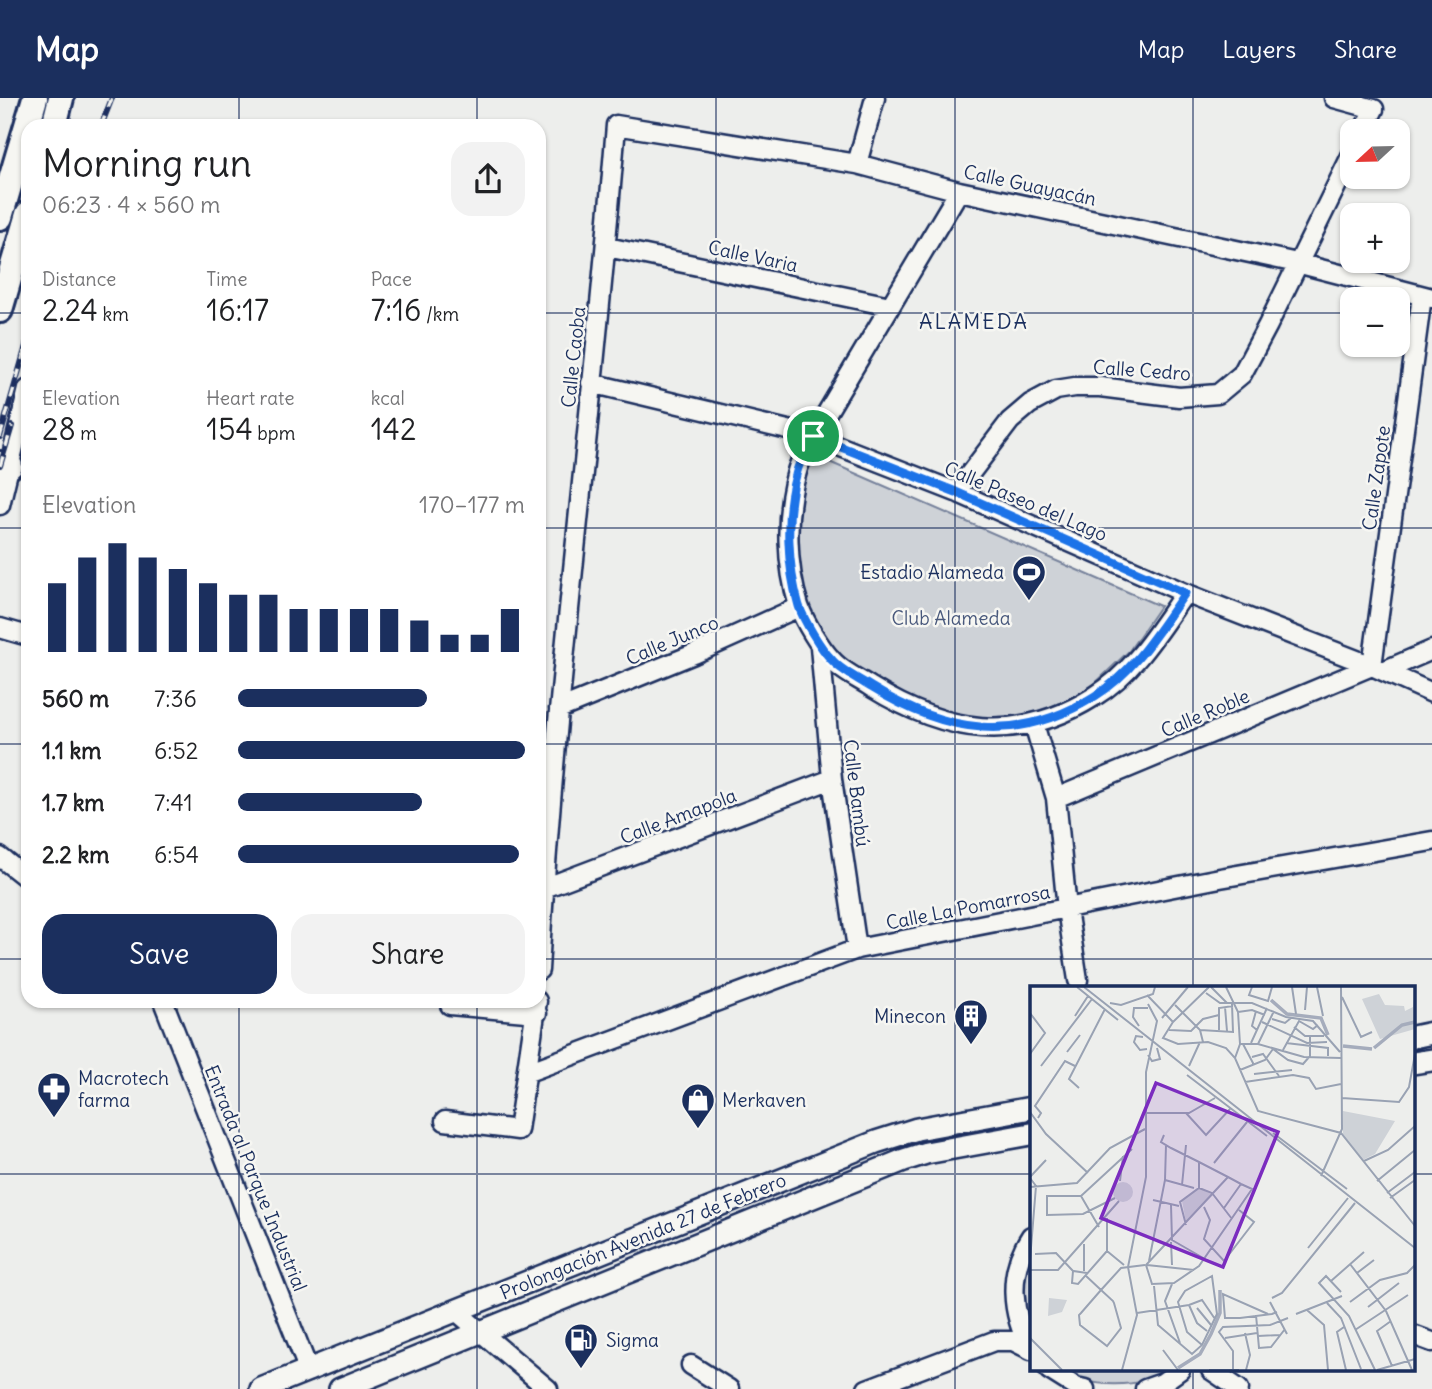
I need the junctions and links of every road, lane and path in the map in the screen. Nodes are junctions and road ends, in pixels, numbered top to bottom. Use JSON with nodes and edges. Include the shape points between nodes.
{"nodes":[{"id":1,"x":27,"y":98,"type":"edge"},
{"id":2,"x":35,"y":98,"type":"edge"},
{"id":3,"x":67,"y":98,"type":"edge"},
{"id":4,"x":875,"y":98,"type":"edge"},
{"id":5,"x":1334,"y":98,"type":"edge"},
{"id":6,"x":57,"y":115,"type":"edge"},
{"id":7,"x":25,"y":119,"type":"edge"},
{"id":8,"x":29,"y":119,"type":"edge"},
{"id":9,"x":1369,"y":119,"type":"edge"},
{"id":10,"x":616,"y":125,"type":"joint"},
{"id":11,"x":21,"y":145,"type":"edge"},
{"id":12,"x":857,"y":164,"type":"junction"},
{"id":13,"x":1340,"y":178,"type":"edge"},
{"id":14,"x":959,"y":191,"type":"junction"},
{"id":15,"x":0,"y":217,"type":"edge"},
{"id":16,"x":21,"y":238,"type":"edge"},
{"id":17,"x":607,"y":247,"type":"junction"},
{"id":18,"x":1297,"y":263,"type":"junction"},
{"id":19,"x":1427,"y":297,"type":"edge"},
{"id":20,"x":890,"y":306,"type":"junction"},
{"id":21,"x":0,"y":310,"type":"edge"},
{"id":22,"x":591,"y":383,"type":"junction"},
{"id":23,"x":21,"y":424,"type":"edge"},
{"id":24,"x":813,"y":436,"type":"junction"},
{"id":25,"x":5,"y":465,"type":"edge"},
{"id":26,"x":956,"y":492,"type":"junction"},
{"id":27,"x":0,"y":505,"type":"edge"},
{"id":28,"x":1185,"y":593,"type":"junction"},
{"id":29,"x":799,"y":607,"type":"junction"},
{"id":30,"x":0,"y":628,"type":"edge"},
{"id":31,"x":21,"y":634,"type":"edge"},
{"id":32,"x":819,"y":643,"type":"junction"},
{"id":33,"x":1432,"y":650,"type":"edge"},
{"id":34,"x":1377,"y":669,"type":"junction"},
{"id":35,"x":1432,"y":693,"type":"edge"},
{"id":36,"x":559,"y":709,"type":"junction"},
{"id":37,"x":1034,"y":724,"type":"junction"},
{"id":38,"x":832,"y":779,"type":"junction"},
{"id":39,"x":1056,"y":798,"type":"junction"},
{"id":40,"x":546,"y":840,"type":"edge"},
{"id":41,"x":1432,"y":841,"type":"edge"},
{"id":42,"x":0,"y":857,"type":"edge"},
{"id":43,"x":21,"y":874,"type":"edge"},
{"id":44,"x":546,"y":888,"type":"edge"},
{"id":45,"x":1067,"y":909,"type":"junction"},
{"id":46,"x":857,"y":949,"type":"junction"},
{"id":47,"x":1078,"y":981,"type":"dead end"},
{"id":48,"x":167,"y":1008,"type":"edge"},
{"id":49,"x":537,"y":1008,"type":"edge"},
{"id":50,"x":1432,"y":1033,"type":"edge"},
{"id":51,"x":1414,"y":1037,"type":"edge"},
{"id":52,"x":1432,"y":1059,"type":"edge"},
{"id":53,"x":1414,"y":1063,"type":"edge"},
{"id":54,"x":528,"y":1072,"type":"junction"},
{"id":55,"x":1030,"y":1108,"type":"edge"},
{"id":56,"x":445,"y":1121,"type":"dead end"},
{"id":57,"x":1030,"y":1134,"type":"edge"},
{"id":58,"x":1030,"y":1238,"type":"edge"},
{"id":59,"x":1014,"y":1307,"type":"junction"},
{"id":60,"x":457,"y":1311,"type":"junction"},
{"id":61,"x":1432,"y":1328,"type":"edge"},
{"id":62,"x":482,"y":1333,"type":"junction"},
{"id":63,"x":1414,"y":1335,"type":"edge"},
{"id":64,"x":1414,"y":1335,"type":"edge"},
{"id":65,"x":994,"y":1341,"type":"junction"},
{"id":66,"x":1432,"y":1342,"type":"edge"},
{"id":67,"x":1030,"y":1348,"type":"edge"},
{"id":68,"x":1030,"y":1350,"type":"edge"},
{"id":69,"x":691,"y":1365,"type":"dead end"},
{"id":70,"x":309,"y":1371,"type":"junction"},
{"id":71,"x":1052,"y":1372,"type":"edge"},
{"id":72,"x":1177,"y":1372,"type":"edge"},
{"id":73,"x":1217,"y":1372,"type":"edge"},
{"id":74,"x":261,"y":1389,"type":"edge"},
{"id":75,"x":340,"y":1389,"type":"edge"},
{"id":76,"x":548,"y":1389,"type":"edge"},
{"id":77,"x":729,"y":1389,"type":"edge"},
{"id":78,"x":867,"y":1389,"type":"edge"},
{"id":79,"x":1085,"y":1389,"type":"edge"},
{"id":80,"x":1145,"y":1389,"type":"edge"},
{"id":81,"x":1240,"y":1389,"type":"edge"}],
"edges":[{"from":1,"to":7,"type":"main road"},
{"from":2,"to":8,"type":"highway"},
{"from":3,"to":6,"type":"main road"},
{"from":4,"to":12,"type":"street"},
{"from":5,"to":9,"type":"street","via":[[1374,109]]},
{"from":10,"to":12,"type":"street","name":"Calle Guayacán"},
{"from":10,"to":17,"type":"street","name":"Calle Caoba"},
{"from":11,"to":15,"type":"highway"},
{"from":12,"to":14,"type":"street","name":"Calle Guayacán"},
{"from":13,"to":18,"type":"street","name":"Calle Cedro"},
{"from":14,"to":18,"type":"street","name":"Calle Guayacán"},
{"from":14,"to":20,"type":"street"},
{"from":16,"to":21,"type":"highway"},
{"from":17,"to":20,"type":"street","name":"Calle Varia"},
{"from":17,"to":22,"type":"street","name":"Calle Caoba"},
{"from":18,"to":19,"type":"street","name":"Calle Guayacán"},
{"from":18,"to":26,"type":"street","name":"Calle Cedro","via":[[1242,374],[1218,394],[1179,397],[1100,387],[1056,390],[1010,421]]},
{"from":19,"to":34,"type":"street","name":"Calle Zapote"},
{"from":20,"to":24,"type":"street"},
{"from":22,"to":24,"type":"street","name":"Calle Paseo del Lago"},
{"from":22,"to":36,"type":"street","name":"Calle Caoba"},
{"from":23,"to":25,"type":"street"},
{"from":24,"to":26,"type":"street","name":"Calle Paseo del Lago"},
{"from":24,"to":29,"type":"street","via":[[796,472],[788,508],[790,558]]},
{"from":25,"to":27,"type":"street"},
{"from":26,"to":28,"type":"street","name":"Calle Paseo del Lago"},
{"from":28,"to":34,"type":"street","name":"Calle Paseo del Lago"},
{"from":28,"to":37,"type":"street","via":[[1123,674],[1096,696]]},
{"from":29,"to":32,"type":"street"},
{"from":29,"to":36,"type":"street","name":"Calle Junco"},
{"from":30,"to":31,"type":"street"},
{"from":32,"to":37,"type":"street","via":[[832,662],[900,705],[933,719],[968,727]]},
{"from":32,"to":38,"type":"street","name":"Calle Bambú"},
{"from":33,"to":34,"type":"street","name":"Calle Roble"},
{"from":34,"to":35,"type":"street","name":"Calle Paseo del Lago"},
{"from":34,"to":39,"type":"street","name":"Calle Roble"},
{"from":36,"to":40,"type":"street","name":"Calle Caoba"},
{"from":37,"to":39,"type":"street"},
{"from":38,"to":44,"type":"street","name":"Calle Amapola"},
{"from":38,"to":46,"type":"street","name":"Calle Bambú"},
{"from":39,"to":45,"type":"street"},
{"from":41,"to":45,"type":"street","name":"Calle La Pomarrosa"},
{"from":42,"to":43,"type":"street"},
{"from":45,"to":46,"type":"street","name":"Calle La Pomarrosa"},
{"from":45,"to":47,"type":"street"},
{"from":46,"to":54,"type":"street","name":"Calle La Pomarrosa"},
{"from":48,"to":70,"type":"street","name":"Entrada al Parque Industrial"},
{"from":49,"to":54,"type":"street"},
{"from":50,"to":51,"type":"main road"},
{"from":52,"to":53,"type":"main road"},
{"from":54,"to":56,"type":"street","via":[[518,1130]]},
{"from":55,"to":60,"type":"main road","name":"Prolongación Avenida 27 de Febrero","via":[[917,1129],[876,1142]]},
{"from":57,"to":62,"type":"main road","name":"Prolongación Avenida 27 de Febrero","via":[[904,1160]]},
{"from":58,"to":59,"type":"street","via":[[1014,1276]]},
{"from":59,"to":65,"type":"street","via":[[1007,1326]]},
{"from":59,"to":67,"type":"street"},
{"from":60,"to":62,"type":"street"},
{"from":60,"to":70,"type":"main road","name":"Prolongación Avenida 27 de Febrero"},
{"from":61,"to":63,"type":"street"},
{"from":62,"to":75,"type":"main road","name":"Prolongación Avenida 27 de Febrero"},
{"from":62,"to":76,"type":"street"},
{"from":64,"to":66,"type":"street"},
{"from":65,"to":68,"type":"street","via":[[1013,1341]]},
{"from":65,"to":78,"type":"street"},
{"from":69,"to":77,"type":"street"},
{"from":70,"to":74,"type":"main road","name":"Prolongación Avenida 27 de Febrero"},
{"from":71,"to":79,"type":"street"},
{"from":72,"to":80,"type":"street"},
{"from":73,"to":81,"type":"street"}]}
